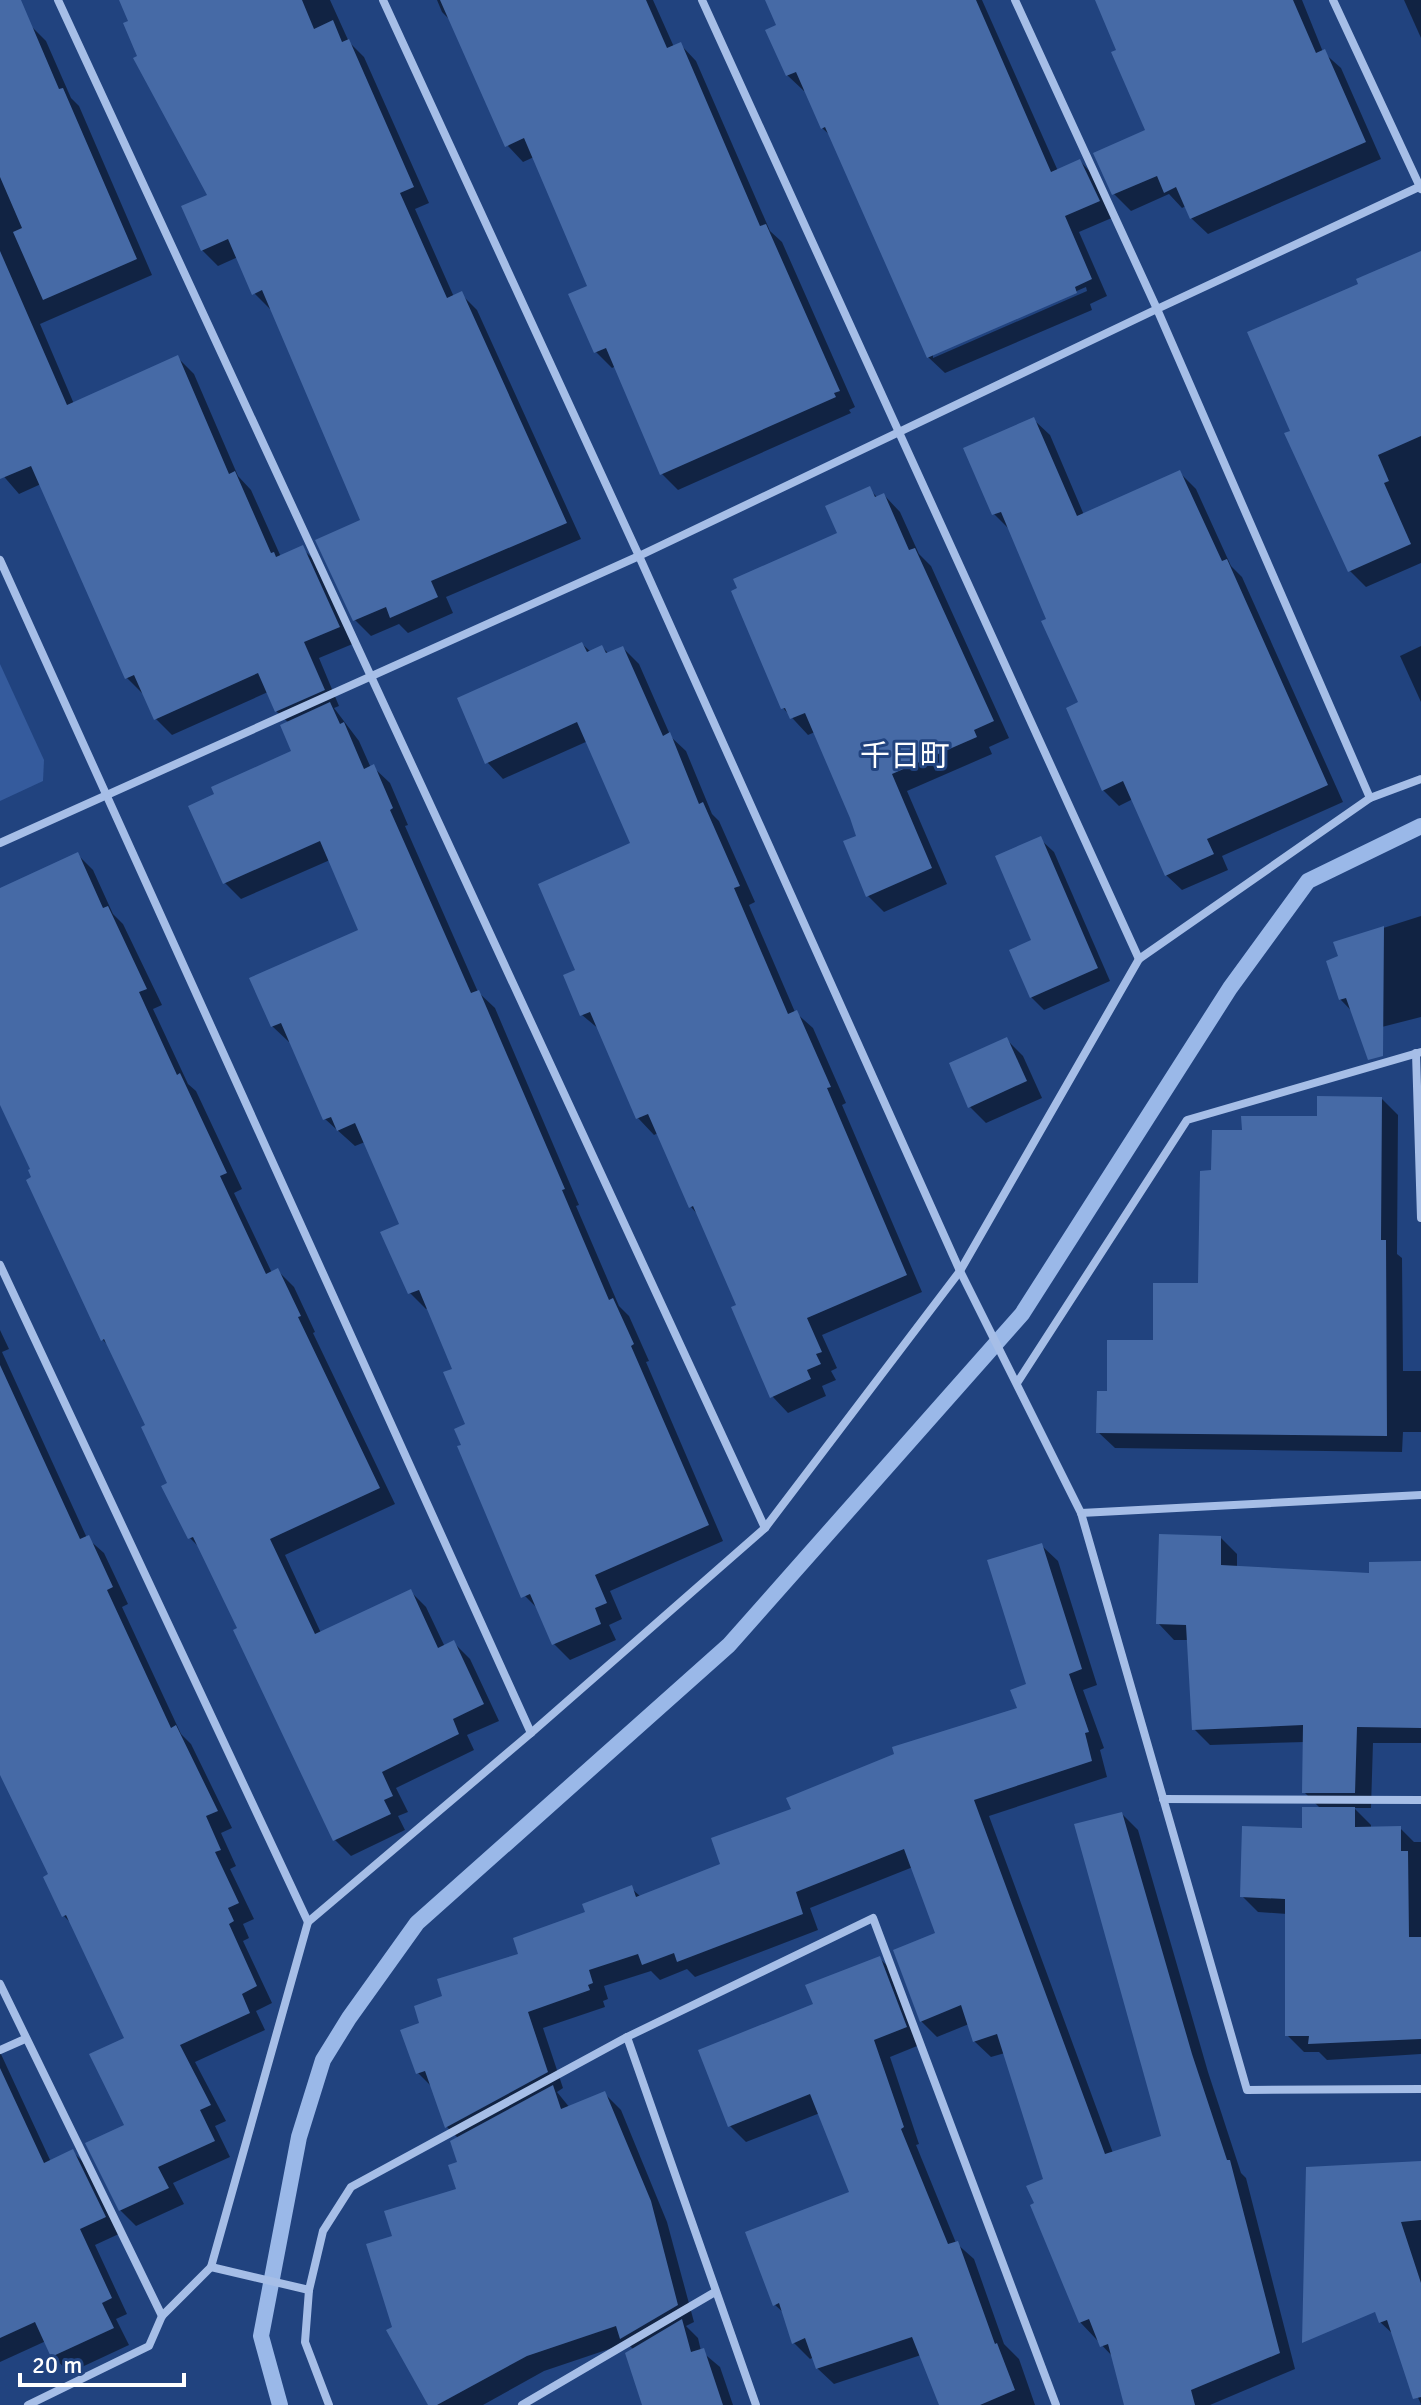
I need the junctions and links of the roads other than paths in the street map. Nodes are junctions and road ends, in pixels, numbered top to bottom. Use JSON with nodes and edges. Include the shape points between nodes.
{"nodes":[{"id":1,"x":58,"y":0,"type":"edge"},
{"id":2,"x":383,"y":0,"type":"edge"},
{"id":3,"x":702,"y":0,"type":"edge"},
{"id":4,"x":1015,"y":0,"type":"edge"},
{"id":5,"x":1333,"y":0,"type":"edge"},
{"id":6,"x":1420,"y":187,"type":"edge"},
{"id":7,"x":1157,"y":309,"type":"junction"},
{"id":8,"x":899,"y":432,"type":"junction"},
{"id":9,"x":639,"y":556,"type":"junction"},
{"id":10,"x":0,"y":560,"type":"edge"},
{"id":11,"x":371,"y":675,"type":"junction"},
{"id":12,"x":1421,"y":779,"type":"edge"},
{"id":13,"x":106,"y":795,"type":"junction"},
{"id":14,"x":1370,"y":798,"type":"junction"},
{"id":15,"x":0,"y":843,"type":"edge"},
{"id":16,"x":1139,"y":959,"type":"junction"},
{"id":17,"x":1418,"y":1052,"type":"edge"},
{"id":18,"x":1421,"y":1218,"type":"edge"},
{"id":19,"x":0,"y":1265,"type":"edge"},
{"id":20,"x":960,"y":1271,"type":"junction"},
{"id":21,"x":1017,"y":1383,"type":"junction"},
{"id":22,"x":1421,"y":1495,"type":"edge"},
{"id":23,"x":1081,"y":1513,"type":"junction"},
{"id":24,"x":765,"y":1528,"type":"junction"},
{"id":25,"x":531,"y":1733,"type":"junction"},
{"id":26,"x":1163,"y":1799,"type":"junction"},
{"id":27,"x":1421,"y":1800,"type":"edge"},
{"id":28,"x":308,"y":1922,"type":"junction"},
{"id":29,"x":0,"y":1984,"type":"edge"},
{"id":30,"x":627,"y":2037,"type":"junction"},
{"id":31,"x":25,"y":2039,"type":"junction"},
{"id":32,"x":0,"y":2050,"type":"edge"},
{"id":33,"x":1421,"y":2089,"type":"edge"},
{"id":34,"x":211,"y":2267,"type":"junction"},
{"id":35,"x":309,"y":2290,"type":"junction"},
{"id":36,"x":715,"y":2292,"type":"junction"},
{"id":37,"x":162,"y":2316,"type":"junction"},
{"id":38,"x":28,"y":2405,"type":"edge"},
{"id":39,"x":329,"y":2405,"type":"edge"},
{"id":40,"x":522,"y":2405,"type":"edge"},
{"id":41,"x":756,"y":2405,"type":"edge"},
{"id":42,"x":1056,"y":2405,"type":"edge"}],
"edges":[{"from":1,"to":11,"type":"street"},
{"from":2,"to":9,"type":"street"},
{"from":3,"to":8,"type":"street"},
{"from":4,"to":7,"type":"street"},
{"from":5,"to":6,"type":"street"},
{"from":6,"to":7,"type":"street"},
{"from":7,"to":8,"type":"street"},
{"from":7,"to":14,"type":"street"},
{"from":8,"to":9,"type":"street"},
{"from":8,"to":16,"type":"street"},
{"from":9,"to":11,"type":"street"},
{"from":9,"to":20,"type":"street"},
{"from":10,"to":13,"type":"street"},
{"from":11,"to":13,"type":"street"},
{"from":11,"to":24,"type":"street"},
{"from":12,"to":14,"type":"street"},
{"from":13,"to":15,"type":"street"},
{"from":13,"to":25,"type":"street"},
{"from":14,"to":16,"type":"street"},
{"from":16,"to":20,"type":"street"},
{"from":17,"to":18,"type":"street"},
{"from":17,"to":21,"type":"street","via":[[1187,1120]]},
{"from":19,"to":28,"type":"street"},
{"from":20,"to":21,"type":"street"},
{"from":20,"to":24,"type":"street"},
{"from":21,"to":23,"type":"street"},
{"from":22,"to":23,"type":"street"},
{"from":23,"to":26,"type":"street"},
{"from":24,"to":25,"type":"street"},
{"from":25,"to":28,"type":"street"},
{"from":26,"to":27,"type":"street"},
{"from":26,"to":33,"type":"street","via":[[1247,2090]]},
{"from":28,"to":34,"type":"street"},
{"from":29,"to":31,"type":"street"},
{"from":30,"to":35,"type":"street","via":[[351,2187],[323,2231]]},
{"from":30,"to":36,"type":"street"},
{"from":30,"to":42,"type":"street","via":[[873,1918]]},
{"from":31,"to":32,"type":"street"},
{"from":31,"to":37,"type":"street"},
{"from":34,"to":35,"type":"street"},
{"from":34,"to":37,"type":"street"},
{"from":35,"to":39,"type":"street","via":[[305,2342]]},
{"from":36,"to":40,"type":"street"},
{"from":36,"to":41,"type":"street"},
{"from":37,"to":38,"type":"street","via":[[149,2346]]}]}
